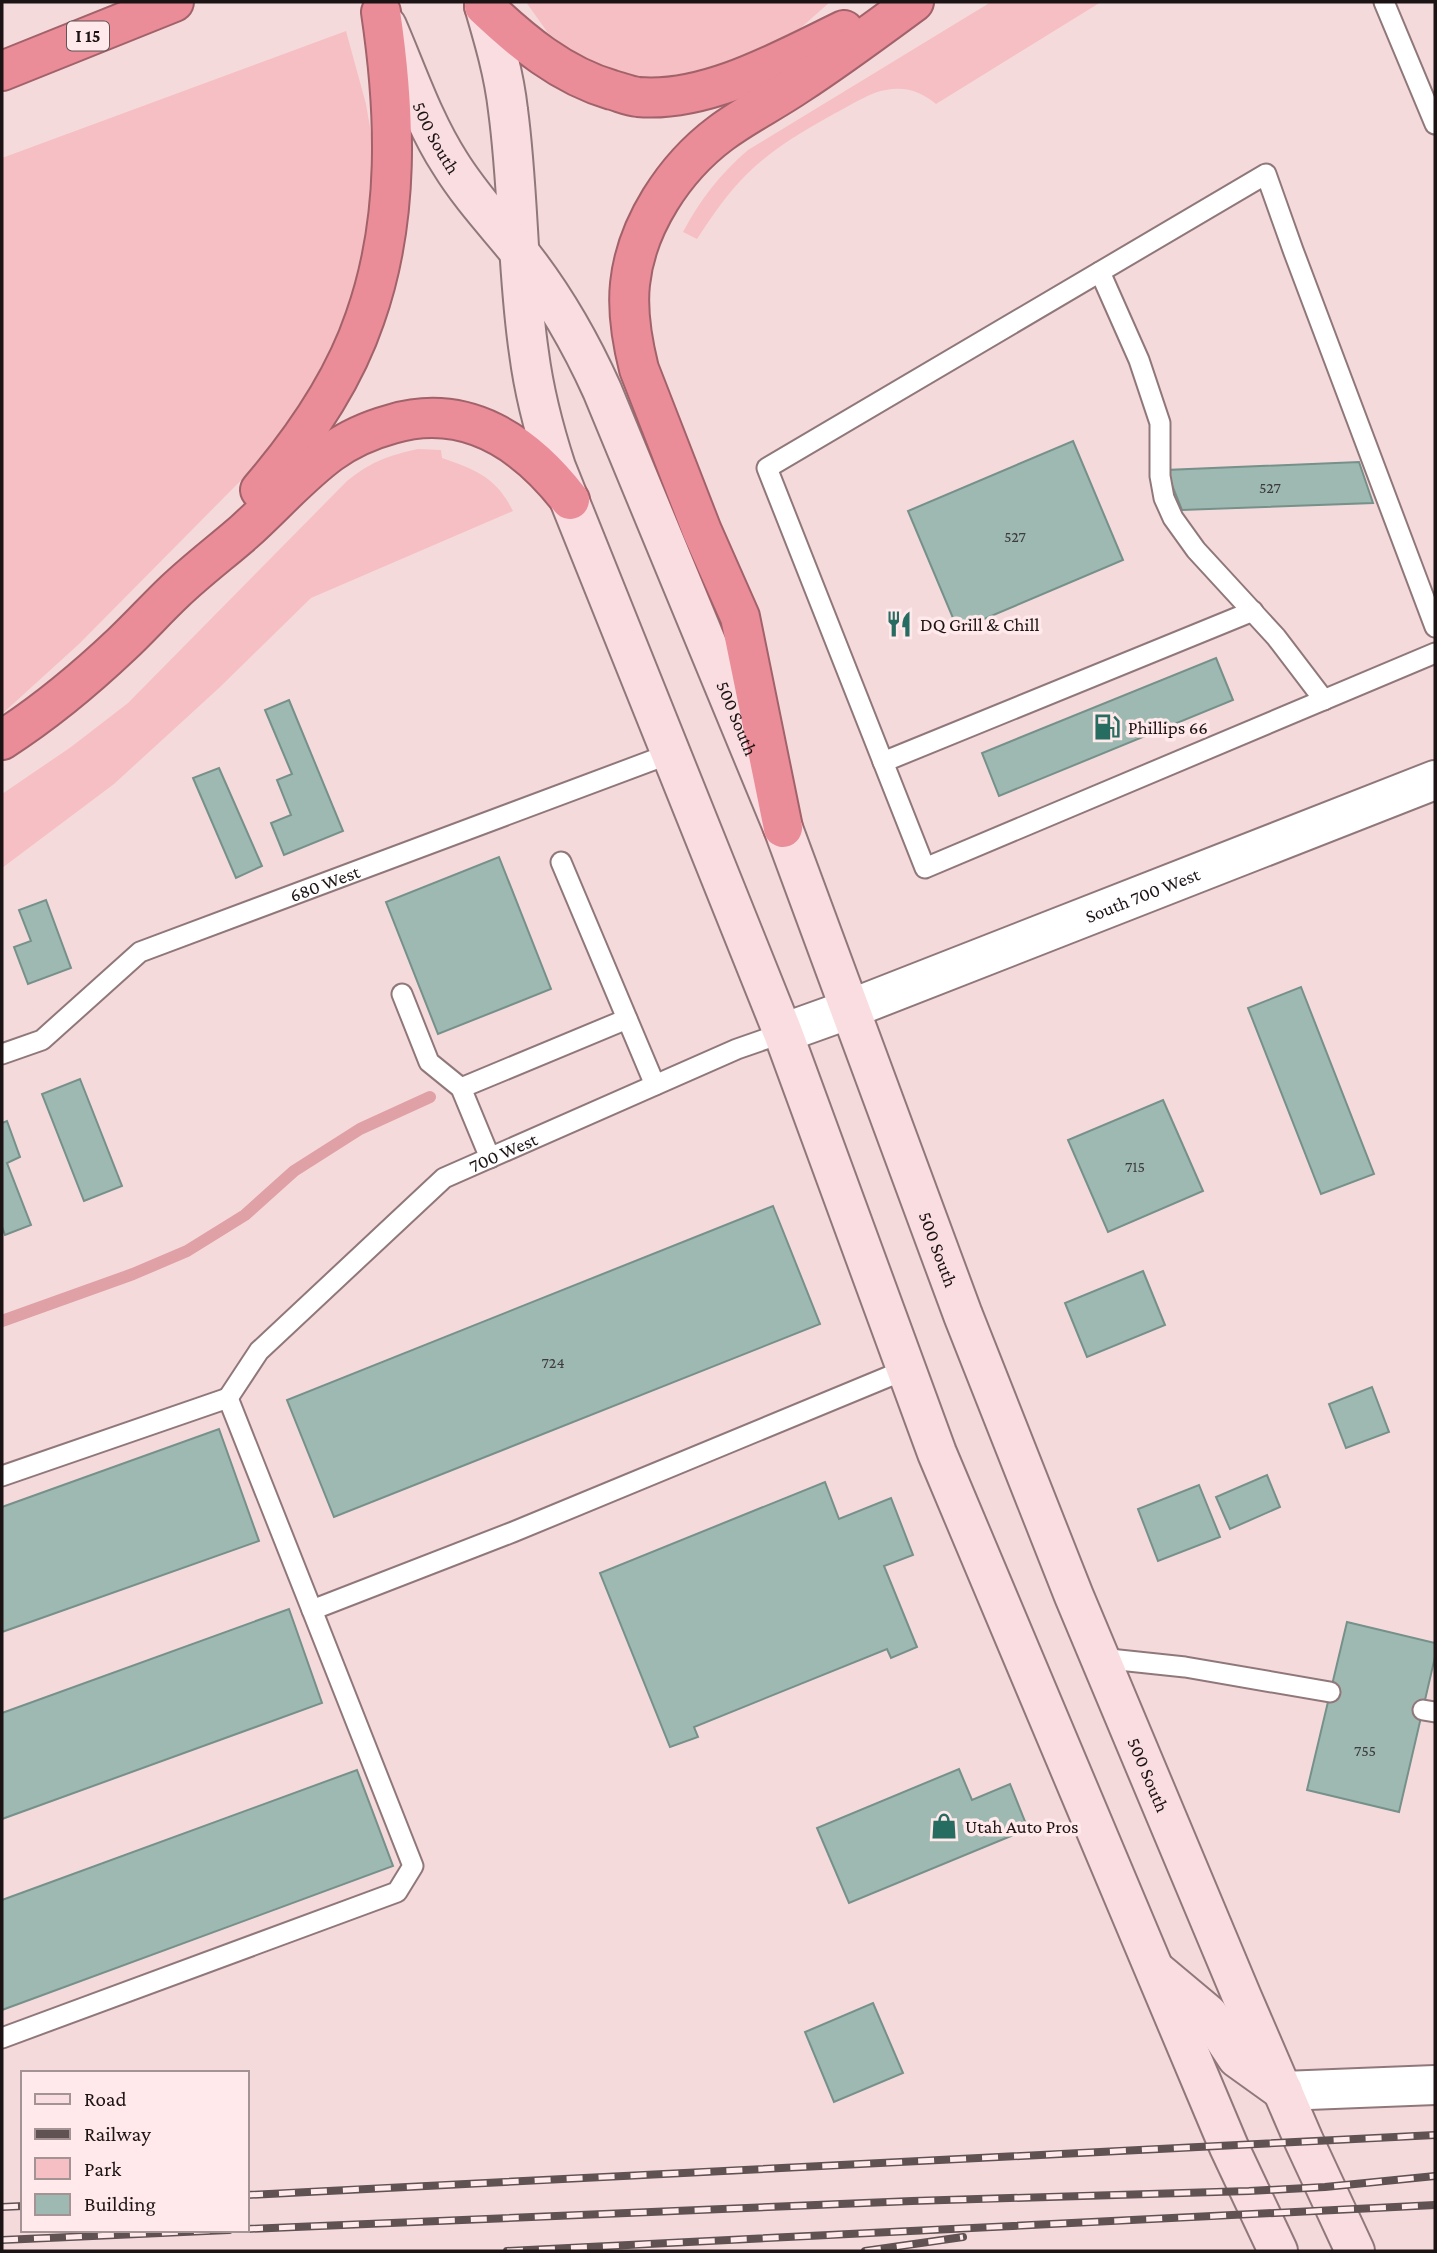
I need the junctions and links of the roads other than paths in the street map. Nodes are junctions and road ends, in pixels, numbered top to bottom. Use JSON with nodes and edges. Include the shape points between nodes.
{"nodes":[{"id":1,"x":174,"y":2,"type":"edge"},
{"id":2,"x":896,"y":2,"type":"edge"},
{"id":3,"x":914,"y":2,"type":"edge"},
{"id":4,"x":1384,"y":2,"type":"edge"},
{"id":5,"x":484,"y":6,"type":"joint"},
{"id":6,"x":381,"y":12,"type":"joint"},
{"id":7,"x":2,"y":71,"type":"edge"},
{"id":8,"x":1435,"y":124,"type":"edge"},
{"id":9,"x":518,"y":249,"type":"junction"},
{"id":10,"x":1100,"y":272,"type":"junction"},
{"id":11,"x":570,"y":500,"type":"junction"},
{"id":12,"x":175,"y":590,"type":"junction"},
{"id":13,"x":1253,"y":611,"type":"junction"},
{"id":14,"x":1435,"y":626,"type":"edge"},
{"id":15,"x":1435,"y":653,"type":"edge"},
{"id":16,"x":1324,"y":700,"type":"junction"},
{"id":17,"x":2,"y":740,"type":"edge"},
{"id":18,"x":672,"y":753,"type":"junction"},
{"id":19,"x":883,"y":762,"type":"junction"},
{"id":20,"x":1435,"y":780,"type":"edge"},
{"id":21,"x":783,"y":828,"type":"junction"},
{"id":22,"x":561,"y":862,"type":"dead end"},
{"id":23,"x":402,"y":994,"type":"dead end"},
{"id":24,"x":850,"y":1009,"type":"junction"},
{"id":25,"x":627,"y":1019,"type":"junction"},
{"id":26,"x":783,"y":1033,"type":"junction"},
{"id":27,"x":2,"y":1054,"type":"edge"},
{"id":28,"x":655,"y":1085,"type":"junction"},
{"id":29,"x":461,"y":1088,"type":"junction"},
{"id":30,"x":490,"y":1158,"type":"junction"},
{"id":31,"x":906,"y":1370,"type":"junction"},
{"id":32,"x":228,"y":1398,"type":"junction"},
{"id":33,"x":2,"y":1476,"type":"edge"},
{"id":34,"x":312,"y":1610,"type":"junction"},
{"id":35,"x":1100,"y":1658,"type":"junction"},
{"id":36,"x":1330,"y":1692,"type":"dead end"},
{"id":37,"x":1155,"y":1970,"type":"junction"},
{"id":38,"x":2,"y":2039,"type":"edge"},
{"id":39,"x":1435,"y":2085,"type":"edge"},
{"id":40,"x":1283,"y":2091,"type":"junction"},
{"id":41,"x":1278,"y":2251,"type":"edge"},
{"id":42,"x":1355,"y":2251,"type":"edge"}],
"edges":[{"from":1,"to":7,"type":"highway","number":"I 15"},
{"from":2,"to":5,"type":"highway","via":[[733,81],[637,97],[563,69]]},
{"from":3,"to":21,"type":"highway","via":[[721,133],[693,157],[657,207],[636,254],[630,285],[632,344],[639,369],[740,617]]},
{"from":4,"to":8,"type":"lane"},
{"from":5,"to":9,"type":"main road","via":[[509,110]]},
{"from":6,"to":9,"type":"main road","name":"500 South","via":[[448,161]]},
{"from":6,"to":12,"type":"highway","via":[[390,90],[392,173],[383,244],[365,319],[311,424]]},
{"from":9,"to":11,"type":"main road","via":[[536,393]]},
{"from":9,"to":21,"type":"main road","name":"500 South","via":[[586,355]]},
{"from":10,"to":13,"type":"lane","via":[[1139,359],[1160,423],[1160,476],[1173,518]]},
{"from":10,"to":14,"type":"lane","via":[[1266,174]]},
{"from":10,"to":19,"type":"lane","via":[[767,468]]},
{"from":11,"to":12,"type":"highway","via":[[531,457],[484,428],[440,418],[398,422],[364,433],[331,452]]},
{"from":11,"to":18,"type":"main road"},
{"from":12,"to":17,"type":"highway","via":[[121,645]]},
{"from":13,"to":16,"type":"lane"},
{"from":13,"to":19,"type":"lane"},
{"from":15,"to":16,"type":"lane"},
{"from":16,"to":19,"type":"lane","via":[[925,867]]},
{"from":18,"to":26,"type":"main road"},
{"from":18,"to":27,"type":"lane","name":"680 West","via":[[141,952],[41,1040]]},
{"from":20,"to":24,"type":"street","name":"South 700 West"},
{"from":21,"to":24,"type":"main road","name":"500 South"},
{"from":22,"to":25,"type":"lane"},
{"from":23,"to":29,"type":"lane","via":[[429,1062]]},
{"from":24,"to":26,"type":"street","name":"700 West"},
{"from":24,"to":35,"type":"main road","name":"500 South","via":[[963,1315]]},
{"from":25,"to":28,"type":"lane"},
{"from":25,"to":29,"type":"lane"},
{"from":26,"to":28,"type":"lane","name":"700 West"},
{"from":26,"to":31,"type":"main road"},
{"from":28,"to":30,"type":"lane","name":"700 West"},
{"from":29,"to":30,"type":"lane"},
{"from":30,"to":32,"type":"lane","name":"700 West","via":[[444,1178],[397,1219],[260,1351]]},
{"from":31,"to":34,"type":"lane"},
{"from":31,"to":37,"type":"main road"},
{"from":32,"to":33,"type":"lane"},
{"from":32,"to":34,"type":"lane"},
{"from":34,"to":38,"type":"lane","via":[[413,1866],[397,1892]]},
{"from":35,"to":36,"type":"lane","via":[[1185,1667]]},
{"from":35,"to":40,"type":"main road","name":"500 South"},
{"from":37,"to":40,"type":"main road","via":[[1208,2014],[1237,2058]]},
{"from":37,"to":41,"type":"main road"},
{"from":39,"to":40,"type":"street"},
{"from":40,"to":42,"type":"main road","name":"500 South"}]}
